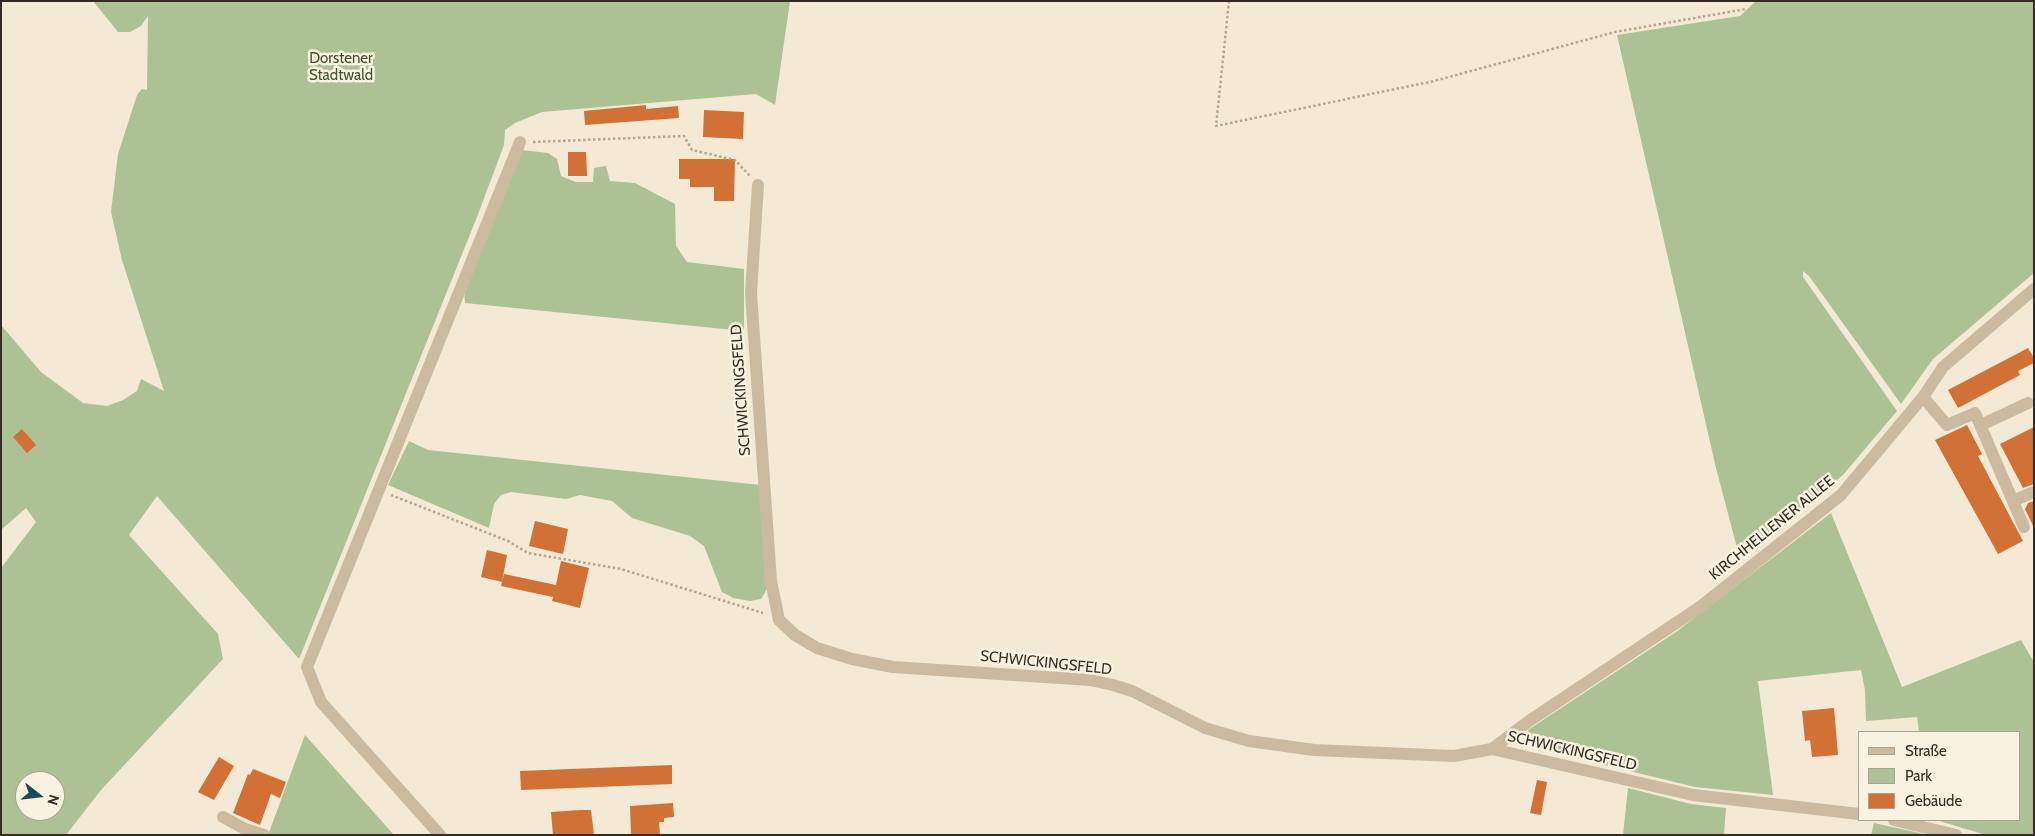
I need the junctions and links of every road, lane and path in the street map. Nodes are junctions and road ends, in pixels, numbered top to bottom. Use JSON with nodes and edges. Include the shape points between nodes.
{"nodes":[{"id":1,"x":1230,"y":1,"type":"edge"},
{"id":2,"x":1746,"y":9,"type":"dead end"},
{"id":3,"x":520,"y":142,"type":"joint"},
{"id":4,"x":758,"y":185,"type":"joint"},
{"id":5,"x":2034,"y":289,"type":"edge"},
{"id":6,"x":1923,"y":396,"type":"junction"},
{"id":7,"x":2028,"y":403,"type":"dead end"},
{"id":8,"x":1980,"y":425,"type":"junction"},
{"id":9,"x":378,"y":491,"type":"junction"},
{"id":10,"x":2034,"y":492,"type":"edge"},
{"id":11,"x":2013,"y":501,"type":"junction"},
{"id":12,"x":2024,"y":527,"type":"dead end"},
{"id":13,"x":779,"y":620,"type":"junction"},
{"id":14,"x":1492,"y":749,"type":"junction"},
{"id":15,"x":1858,"y":814,"type":"edge"},
{"id":16,"x":224,"y":817,"type":"dead end"},
{"id":17,"x":1898,"y":821,"type":"edge"},
{"id":18,"x":264,"y":835,"type":"edge"},
{"id":19,"x":440,"y":835,"type":"edge"},
{"id":20,"x":1956,"y":835,"type":"edge"}],
"edges":[{"from":1,"to":2,"type":"path","via":[[1216,126],[1434,81],[1615,32]]},
{"from":3,"to":4,"type":"path","via":[[684,136],[692,150],[735,160]]},
{"from":3,"to":9,"type":"street"},
{"from":4,"to":13,"type":"street","name":"SCHWICKINGSFELD","via":[[751,293],[771,581]]},
{"from":5,"to":6,"type":"street","name":"KIRCHHELLENER ALLEE","via":[[1942,366]]},
{"from":6,"to":8,"type":"street","via":[[1946,425],[1975,413]]},
{"from":6,"to":14,"type":"street","name":"KIRCHHELLENER ALLEE","via":[[1841,494],[1700,607],[1528,721]]},
{"from":7,"to":8,"type":"street"},
{"from":8,"to":11,"type":"street"},
{"from":9,"to":13,"type":"path","via":[[508,541],[528,553],[621,569]]},
{"from":9,"to":19,"type":"street","via":[[307,667],[321,702]]},
{"from":10,"to":11,"type":"street"},
{"from":11,"to":12,"type":"street"},
{"from":13,"to":14,"type":"street","name":"SCHWICKINGSFELD","via":[[795,635],[817,648],[852,660],[893,667],[1113,684],[1205,728],[1249,741],[1314,750],[1454,756]]},
{"from":14,"to":15,"type":"street","name":"SCHWICKINGSFELD","via":[[1693,795]]},
{"from":16,"to":18,"type":"street"},
{"from":17,"to":20,"type":"street"}]}
